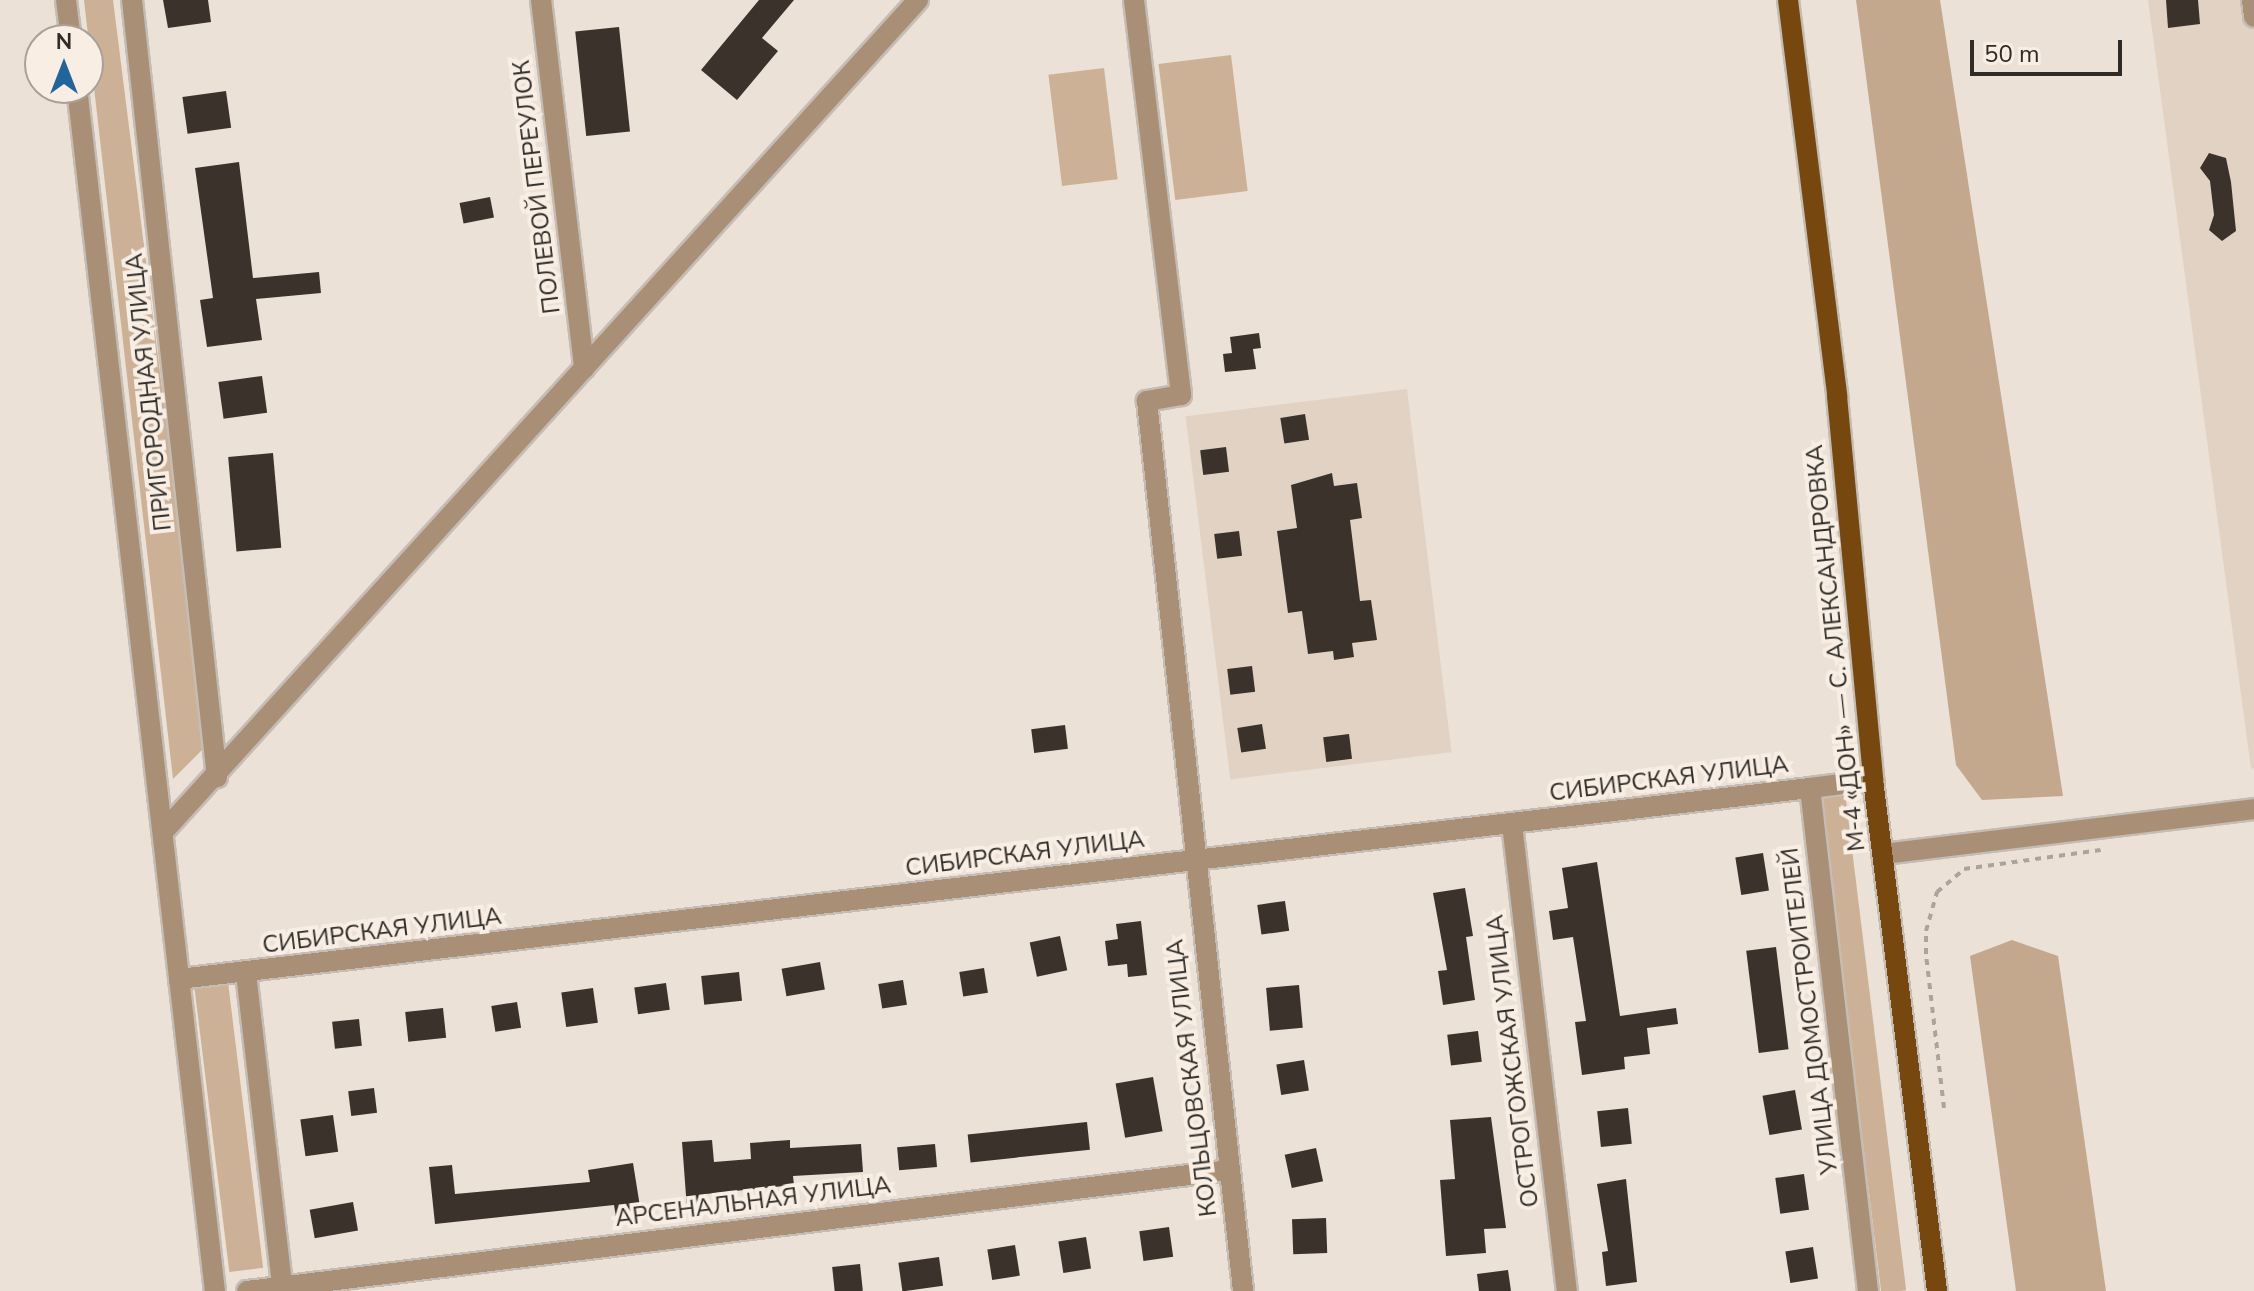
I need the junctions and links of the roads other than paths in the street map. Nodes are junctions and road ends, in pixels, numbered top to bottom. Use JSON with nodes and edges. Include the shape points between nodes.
{"nodes":[{"id":1,"x":66,"y":0,"type":"edge"},
{"id":2,"x":132,"y":0,"type":"edge"},
{"id":3,"x":541,"y":0,"type":"edge"},
{"id":4,"x":918,"y":0,"type":"edge"},
{"id":5,"x":1134,"y":0,"type":"edge"},
{"id":6,"x":1788,"y":0,"type":"edge"},
{"id":7,"x":2252,"y":0,"type":"edge"},
{"id":8,"x":2254,"y":17,"type":"edge"},
{"id":9,"x":69,"y":24,"type":"edge"},
{"id":10,"x":79,"y":104,"type":"edge"},
{"id":11,"x":584,"y":368,"type":"junction"},
{"id":12,"x":217,"y":777,"type":"junction"},
{"id":13,"x":1873,"y":780,"type":"junction"},
{"id":14,"x":1810,"y":788,"type":"junction"},
{"id":15,"x":2254,"y":809,"type":"edge"},
{"id":16,"x":1512,"y":824,"type":"junction"},
{"id":17,"x":164,"y":831,"type":"junction"},
{"id":18,"x":1883,"y":854,"type":"junction"},
{"id":19,"x":1193,"y":859,"type":"junction"},
{"id":20,"x":246,"y":973,"type":"junction"},
{"id":21,"x":179,"y":979,"type":"junction"},
{"id":22,"x":1229,"y":1170,"type":"junction"},
{"id":23,"x":282,"y":1288,"type":"edge"},
{"id":24,"x":215,"y":1291,"type":"edge"},
{"id":25,"x":247,"y":1291,"type":"edge"},
{"id":26,"x":1243,"y":1291,"type":"edge"},
{"id":27,"x":1567,"y":1291,"type":"edge"},
{"id":28,"x":1868,"y":1291,"type":"edge"},
{"id":29,"x":1937,"y":1291,"type":"edge"}],
"edges":[{"from":1,"to":9,"type":"street"},
{"from":2,"to":12,"type":"street","name":"ПРИГОРОДНАЯ УЛИЦА"},
{"from":3,"to":11,"type":"street","name":"ПОЛЕВОЙ ПЕРЕУЛОК"},
{"from":4,"to":11,"type":"street"},
{"from":5,"to":19,"type":"street","name":"КОЛЬЦОВСКАЯ УЛИЦА","via":[[1181,395],[1147,401]]},
{"from":6,"to":13,"type":"main road","name":"М-4 «ДОН» — С. АЛЕКСАНДРОВКА","via":[[1837,396]]},
{"from":7,"to":8,"type":"street"},
{"from":10,"to":17,"type":"street"},
{"from":11,"to":12,"type":"street"},
{"from":12,"to":17,"type":"street"},
{"from":13,"to":14,"type":"street"},
{"from":13,"to":18,"type":"main road","name":"М-4 «ДОН» — С. АЛЕКСАНДРОВКА"},
{"from":14,"to":16,"type":"street","name":"СИБИРСКАЯ УЛИЦА"},
{"from":14,"to":28,"type":"street","name":"УЛИЦА ДОМОСТРОИТЕЛЕЙ"},
{"from":15,"to":18,"type":"street"},
{"from":16,"to":19,"type":"street","name":"СИБИРСКАЯ УЛИЦА"},
{"from":16,"to":27,"type":"street","name":"ОСТРОГОЖСКАЯ УЛИЦА"},
{"from":17,"to":21,"type":"street"},
{"from":18,"to":29,"type":"main road","name":"М-4 «ДОН» — С. АЛЕКСАНДРОВКА"},
{"from":19,"to":20,"type":"street","name":"СИБИРСКАЯ УЛИЦА"},
{"from":19,"to":22,"type":"street","name":"КОЛЬЦОВСКАЯ УЛИЦА"},
{"from":20,"to":21,"type":"street","name":"СИБИРСКАЯ УЛИЦА"},
{"from":20,"to":23,"type":"street"},
{"from":21,"to":24,"type":"street"},
{"from":22,"to":23,"type":"street","name":"АРСЕНАЛЬНАЯ УЛИЦА"},
{"from":22,"to":26,"type":"street","name":"КОЛЬЦОВСКАЯ УЛИЦА"},
{"from":23,"to":25,"type":"street","name":"АРСЕНАЛЬНАЯ УЛИЦА"}]}
